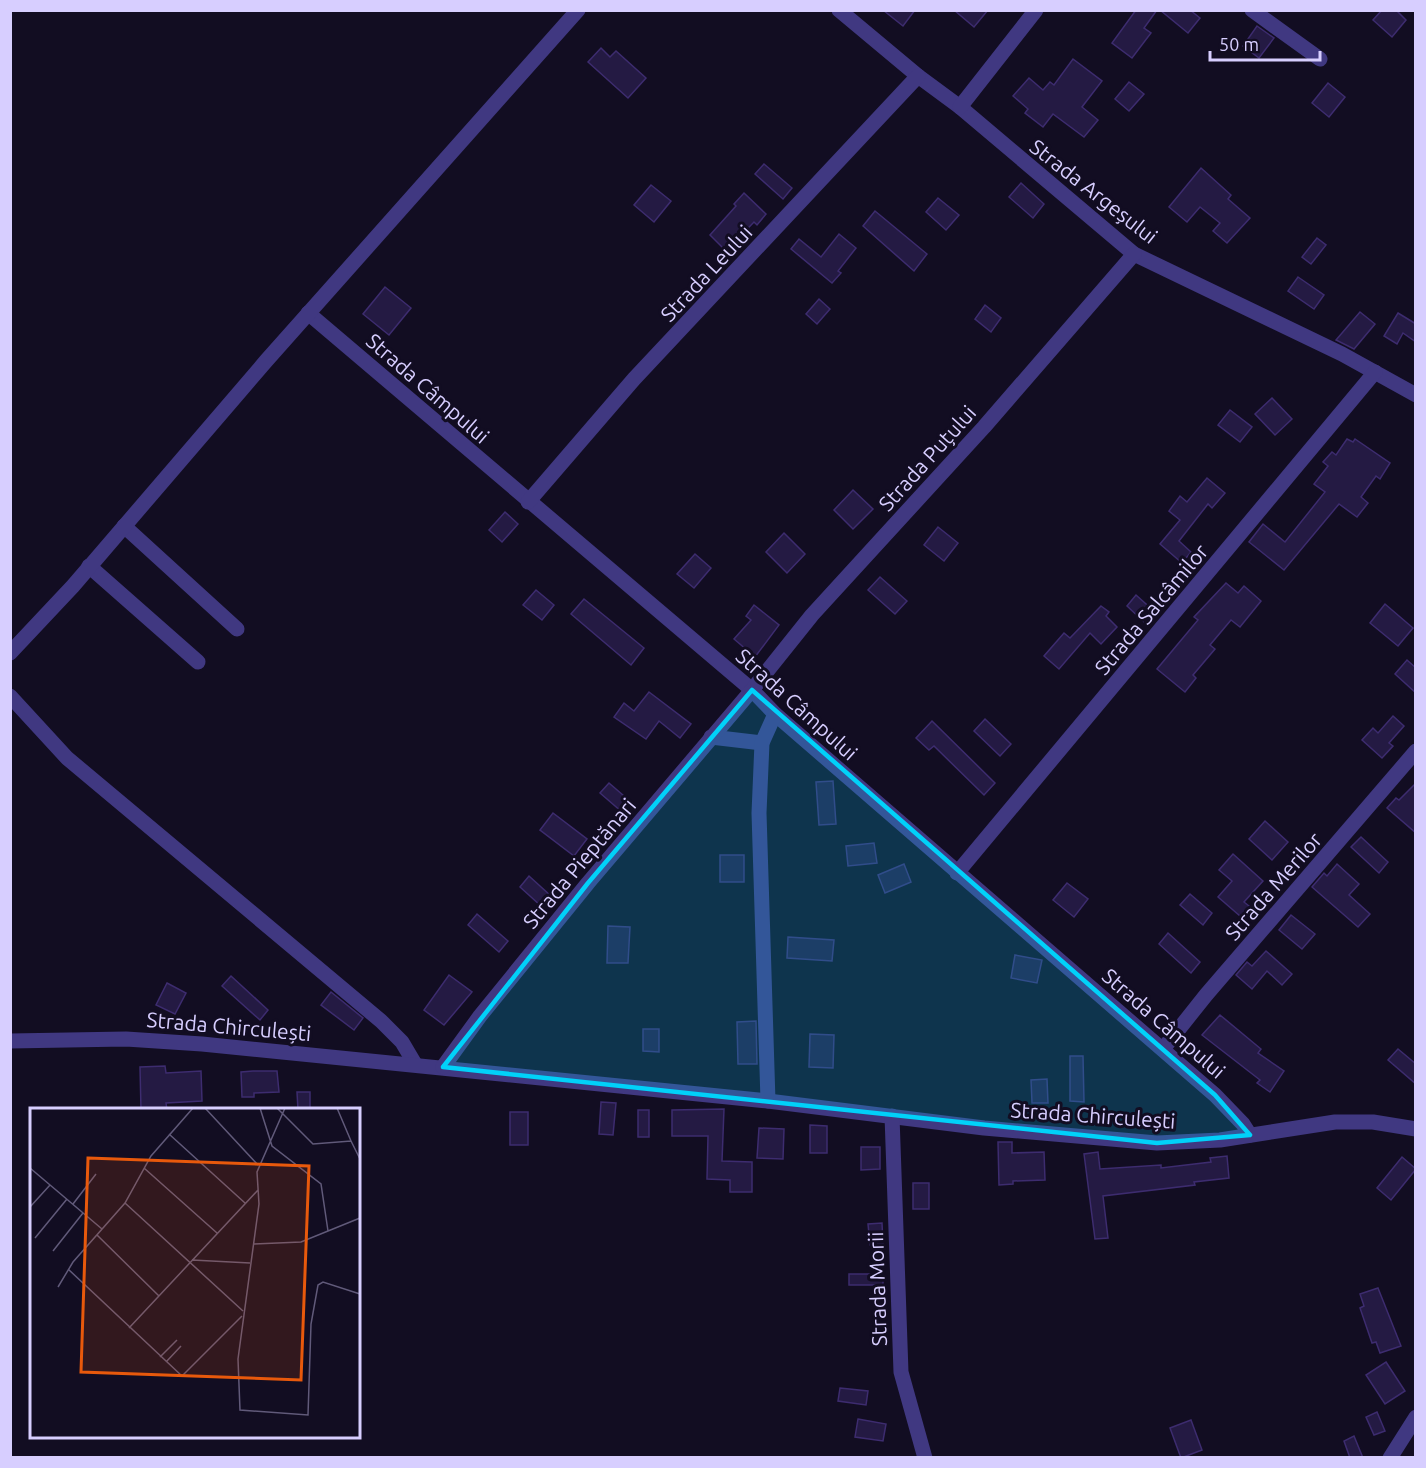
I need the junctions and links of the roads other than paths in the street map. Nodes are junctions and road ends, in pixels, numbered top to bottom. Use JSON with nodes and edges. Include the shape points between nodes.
{"nodes":[{"id":1,"x":578,"y":10,"type":"edge"},
{"id":2,"x":839,"y":10,"type":"edge"},
{"id":3,"x":1036,"y":10,"type":"edge"},
{"id":4,"x":1252,"y":10,"type":"edge"},
{"id":5,"x":1320,"y":59,"type":"dead end"},
{"id":6,"x":918,"y":76,"type":"junction"},
{"id":7,"x":960,"y":107,"type":"junction"},
{"id":8,"x":1134,"y":254,"type":"junction"},
{"id":9,"x":308,"y":313,"type":"junction"},
{"id":10,"x":1375,"y":372,"type":"junction"},
{"id":11,"x":1416,"y":395,"type":"edge"},
{"id":12,"x":528,"y":502,"type":"junction"},
{"id":13,"x":124,"y":526,"type":"junction"},
{"id":14,"x":89,"y":566,"type":"junction"},
{"id":15,"x":237,"y":629,"type":"dead end"},
{"id":16,"x":10,"y":653,"type":"edge"},
{"id":17,"x":198,"y":662,"type":"dead end"},
{"id":18,"x":752,"y":690,"type":"junction"},
{"id":19,"x":10,"y":696,"type":"edge"},
{"id":20,"x":775,"y":714,"type":"junction"},
{"id":21,"x":711,"y":737,"type":"junction"},
{"id":22,"x":762,"y":743,"type":"junction"},
{"id":23,"x":1416,"y":751,"type":"edge"},
{"id":24,"x":957,"y":873,"type":"junction"},
{"id":25,"x":10,"y":1041,"type":"edge"},
{"id":26,"x":1163,"y":1049,"type":"junction"},
{"id":27,"x":415,"y":1064,"type":"junction"},
{"id":28,"x":443,"y":1067,"type":"junction"},
{"id":29,"x":768,"y":1101,"type":"junction"},
{"id":30,"x":892,"y":1116,"type":"junction"},
{"id":31,"x":1416,"y":1129,"type":"edge"},
{"id":32,"x":1250,"y":1135,"type":"junction"},
{"id":33,"x":1416,"y":1417,"type":"edge"},
{"id":34,"x":925,"y":1458,"type":"edge"},
{"id":35,"x":1390,"y":1458,"type":"edge"}],
"edges":[{"from":1,"to":9,"type":"street"},
{"from":2,"to":6,"type":"street","name":"Strada Argeșului"},
{"from":3,"to":7,"type":"street"},
{"from":4,"to":5,"type":"street"},
{"from":6,"to":7,"type":"street","name":"Strada Argeșului"},
{"from":6,"to":12,"type":"street","name":"Strada Leului","via":[[634,379]]},
{"from":7,"to":8,"type":"street","name":"Strada Argeșului"},
{"from":8,"to":10,"type":"street","name":"Strada Argeșului"},
{"from":8,"to":18,"type":"street","name":"Strada Puțului","via":[[984,427],[812,615]]},
{"from":9,"to":12,"type":"street","name":"Strada Câmpului"},
{"from":9,"to":13,"type":"street"},
{"from":10,"to":11,"type":"street","name":"Strada Argeșului"},
{"from":10,"to":24,"type":"street","name":"Strada Salcâmilor"},
{"from":12,"to":18,"type":"street","name":"Strada Câmpului"},
{"from":13,"to":14,"type":"street"},
{"from":13,"to":15,"type":"street"},
{"from":14,"to":16,"type":"street"},
{"from":14,"to":17,"type":"street"},
{"from":18,"to":20,"type":"street","name":"Strada Câmpului"},
{"from":18,"to":21,"type":"street","name":"Strada Pieptănari"},
{"from":19,"to":27,"type":"street","via":[[67,758],[381,1021],[402,1042]]},
{"from":20,"to":22,"type":"street"},
{"from":20,"to":24,"type":"street","name":"Strada Câmpului"},
{"from":21,"to":22,"type":"street"},
{"from":21,"to":28,"type":"street","name":"Strada Pieptănari","via":[[480,1016]]},
{"from":22,"to":29,"type":"street","via":[[759,813]]},
{"from":23,"to":26,"type":"street","name":"Strada Merilor"},
{"from":24,"to":26,"type":"street","name":"Strada Câmpului"},
{"from":25,"to":27,"type":"street","name":"Strada Chirculești","via":[[137,1040]]},
{"from":26,"to":32,"type":"street","name":"Strada Câmpului","via":[[1215,1095]]},
{"from":27,"to":28,"type":"street","name":"Strada Chirculești"},
{"from":28,"to":29,"type":"street","name":"Strada Chirculești"},
{"from":29,"to":30,"type":"street","name":"Strada Chirculești"},
{"from":30,"to":32,"type":"street","name":"Strada Chirculești","via":[[1158,1143]]},
{"from":30,"to":34,"type":"street","name":"Strada Morii","via":[[901,1372]]},
{"from":31,"to":32,"type":"street","name":"Strada Chirculești","via":[[1372,1122],[1335,1122]]},
{"from":33,"to":35,"type":"street"}]}
